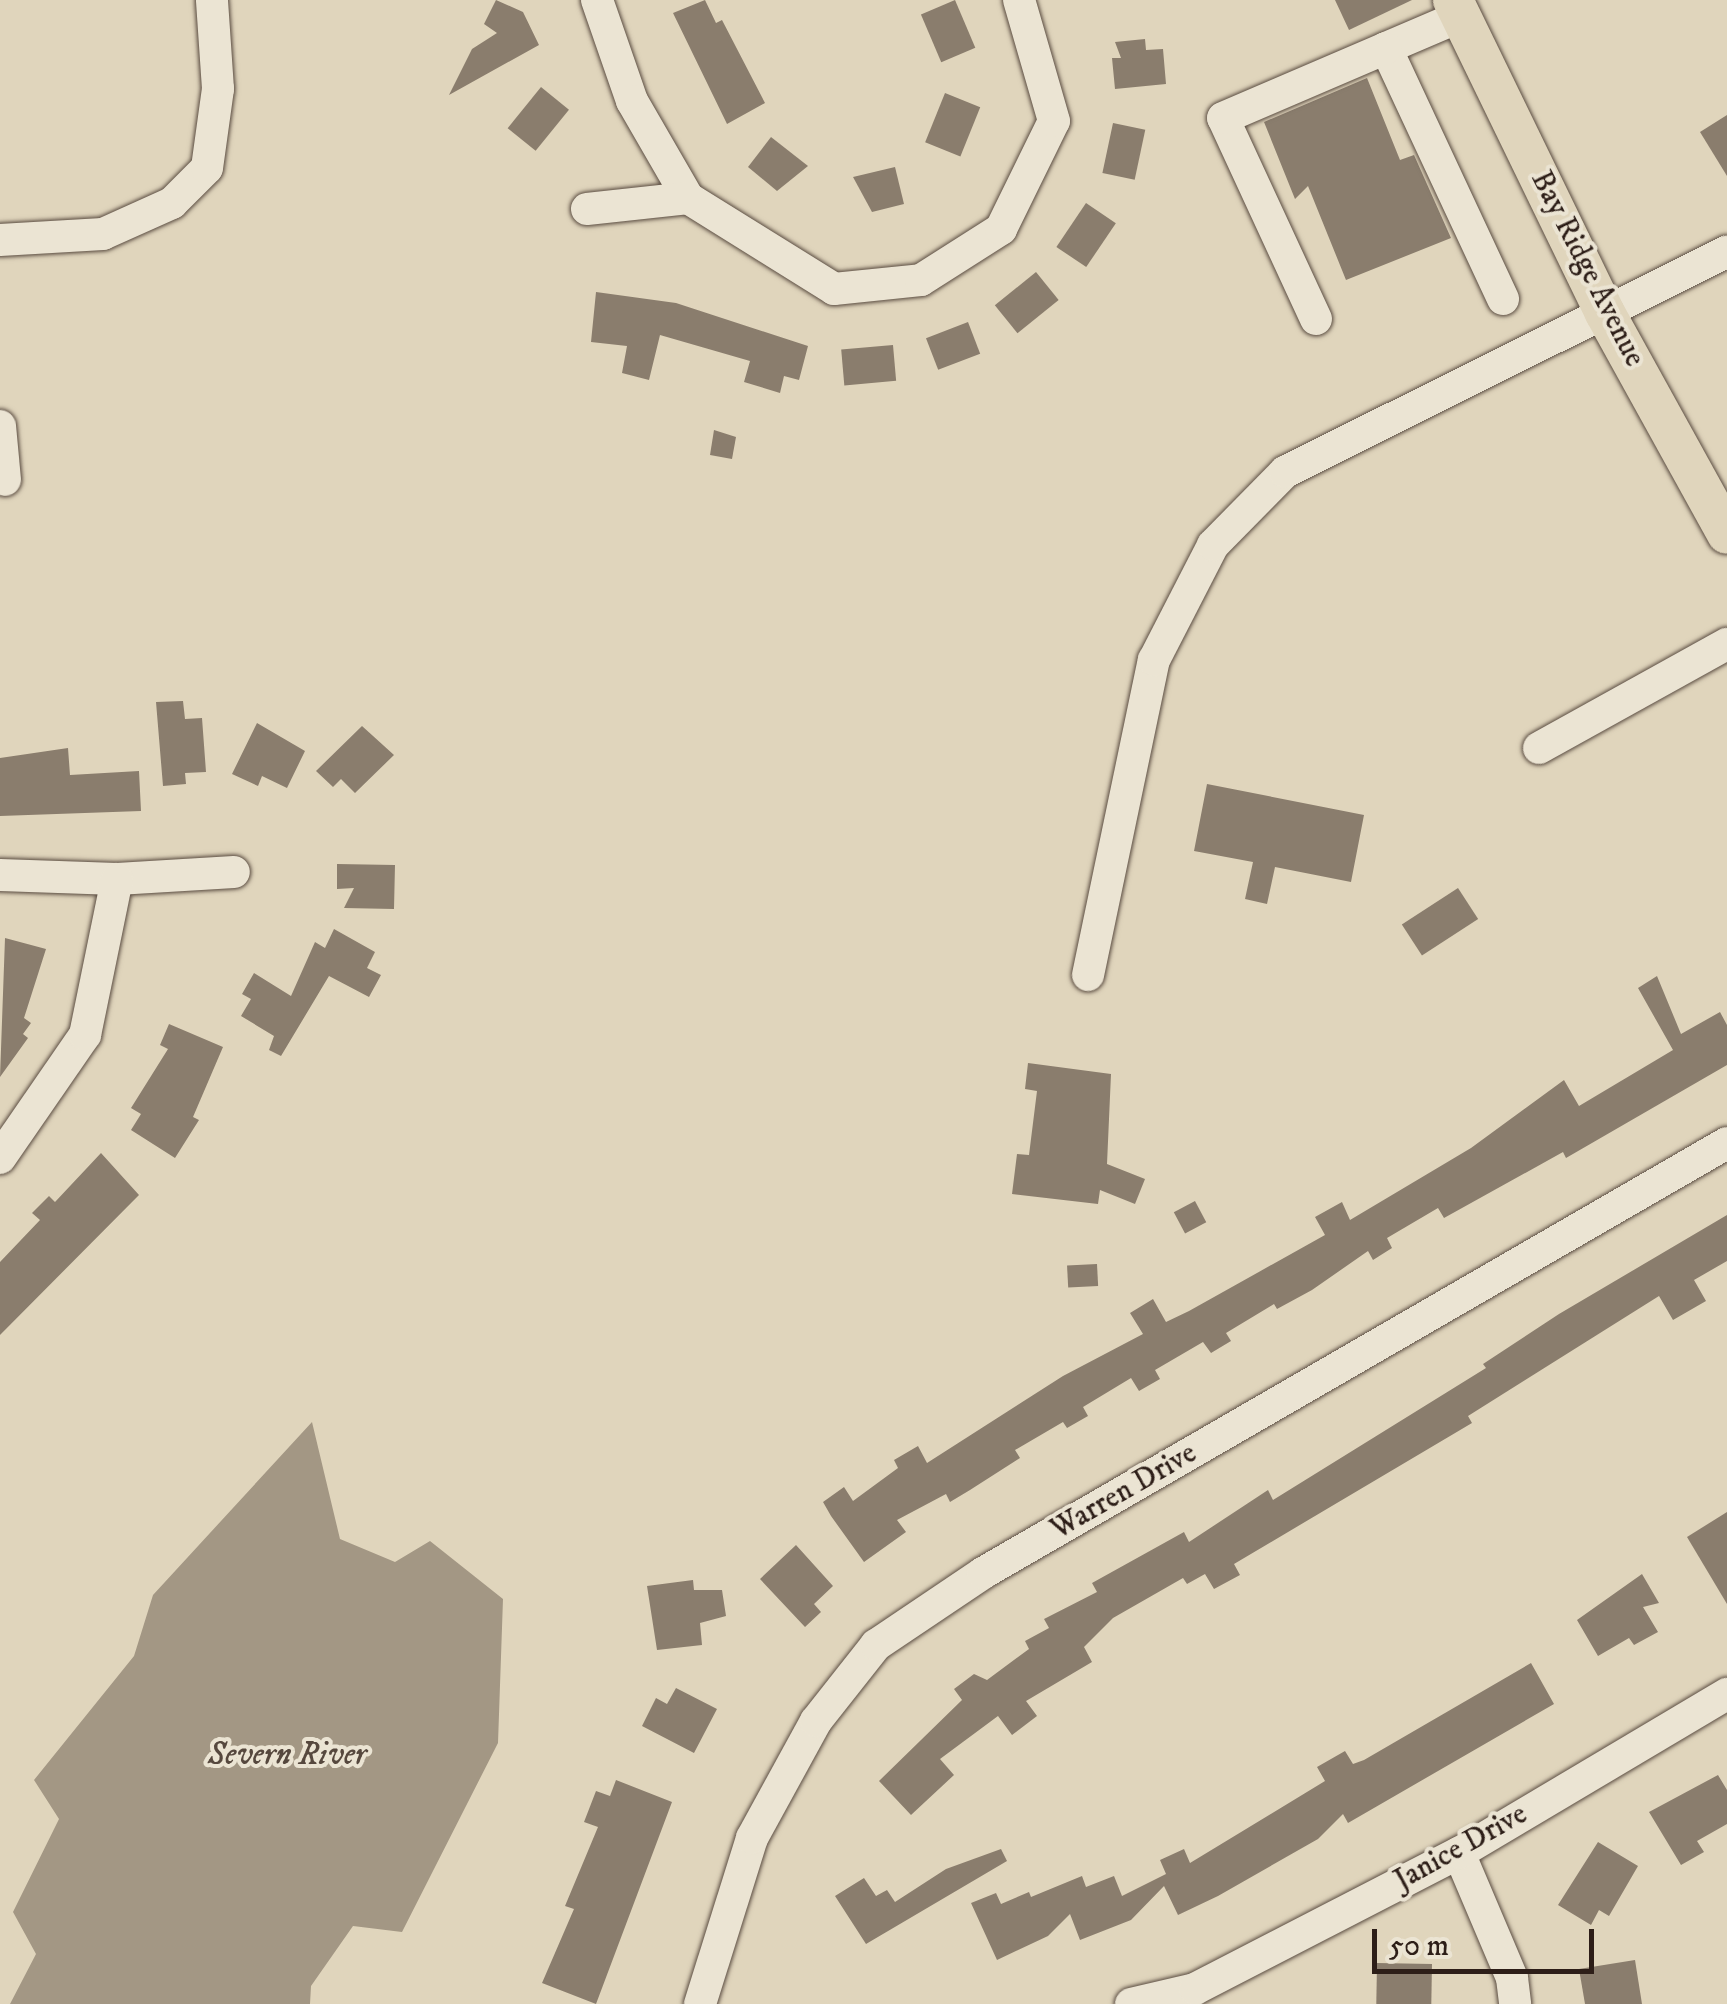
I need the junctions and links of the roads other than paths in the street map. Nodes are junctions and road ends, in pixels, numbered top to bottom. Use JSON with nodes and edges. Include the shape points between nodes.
{"nodes":[{"id":1,"x":212,"y":0,"type":"edge"},
{"id":2,"x":597,"y":0,"type":"edge"},
{"id":3,"x":1019,"y":0,"type":"edge"},
{"id":4,"x":1457,"y":8,"type":"edge"},
{"id":5,"x":1386,"y":48,"type":"junction"},
{"id":6,"x":688,"y":198,"type":"junction"},
{"id":7,"x":587,"y":210,"type":"dead end"},
{"id":8,"x":0,"y":240,"type":"edge"},
{"id":9,"x":1727,"y":252,"type":"edge"},
{"id":10,"x":1503,"y":299,"type":"dead end"},
{"id":11,"x":1605,"y":313,"type":"junction"},
{"id":12,"x":1316,"y":319,"type":"dead end"},
{"id":13,"x":0,"y":426,"type":"edge"},
{"id":14,"x":5,"y":480,"type":"dead end"},
{"id":15,"x":1727,"y":534,"type":"edge"},
{"id":16,"x":1727,"y":644,"type":"edge"},
{"id":17,"x":1539,"y":748,"type":"dead end"},
{"id":18,"x":234,"y":872,"type":"dead end"},
{"id":19,"x":0,"y":875,"type":"edge"},
{"id":20,"x":117,"y":879,"type":"junction"},
{"id":21,"x":1088,"y":975,"type":"dead end"},
{"id":22,"x":1727,"y":1144,"type":"edge"},
{"id":23,"x":0,"y":1158,"type":"edge"},
{"id":24,"x":1727,"y":1694,"type":"edge"},
{"id":25,"x":1460,"y":1852,"type":"junction"},
{"id":26,"x":700,"y":2004,"type":"edge"},
{"id":27,"x":1130,"y":2004,"type":"edge"},
{"id":28,"x":1515,"y":2004,"type":"edge"}],
"edges":[{"from":1,"to":8,"type":"street","via":[[218,89],[207,168],[172,203],[103,234]]},
{"from":2,"to":6,"type":"street","via":[[632,101]]},
{"from":3,"to":6,"type":"street","via":[[1054,121],[1001,228],[920,280],[834,289]]},
{"from":4,"to":5,"type":"street"},
{"from":4,"to":11,"type":"main road","name":"Bay Ridge Avenue"},
{"from":5,"to":10,"type":"street"},
{"from":5,"to":12,"type":"street","via":[[1223,118]]},
{"from":6,"to":7,"type":"street"},
{"from":9,"to":11,"type":"street"},
{"from":11,"to":15,"type":"main road","name":"Bay Ridge Avenue"},
{"from":11,"to":21,"type":"street","via":[[1286,472],[1212,544],[1154,660]]},
{"from":13,"to":14,"type":"street"},
{"from":16,"to":17,"type":"street"},
{"from":18,"to":20,"type":"street"},
{"from":19,"to":20,"type":"street"},
{"from":20,"to":23,"type":"street","via":[[84,1035]]},
{"from":22,"to":26,"type":"street","name":"Warren Drive","via":[[983,1573],[876,1645],[816,1722],[752,1838]]},
{"from":24,"to":25,"type":"street","name":"Janice Drive"},
{"from":25,"to":27,"type":"street","name":"Janice Drive","via":[[1194,1989]]},
{"from":25,"to":28,"type":"street","via":[[1512,1978]]}]}
